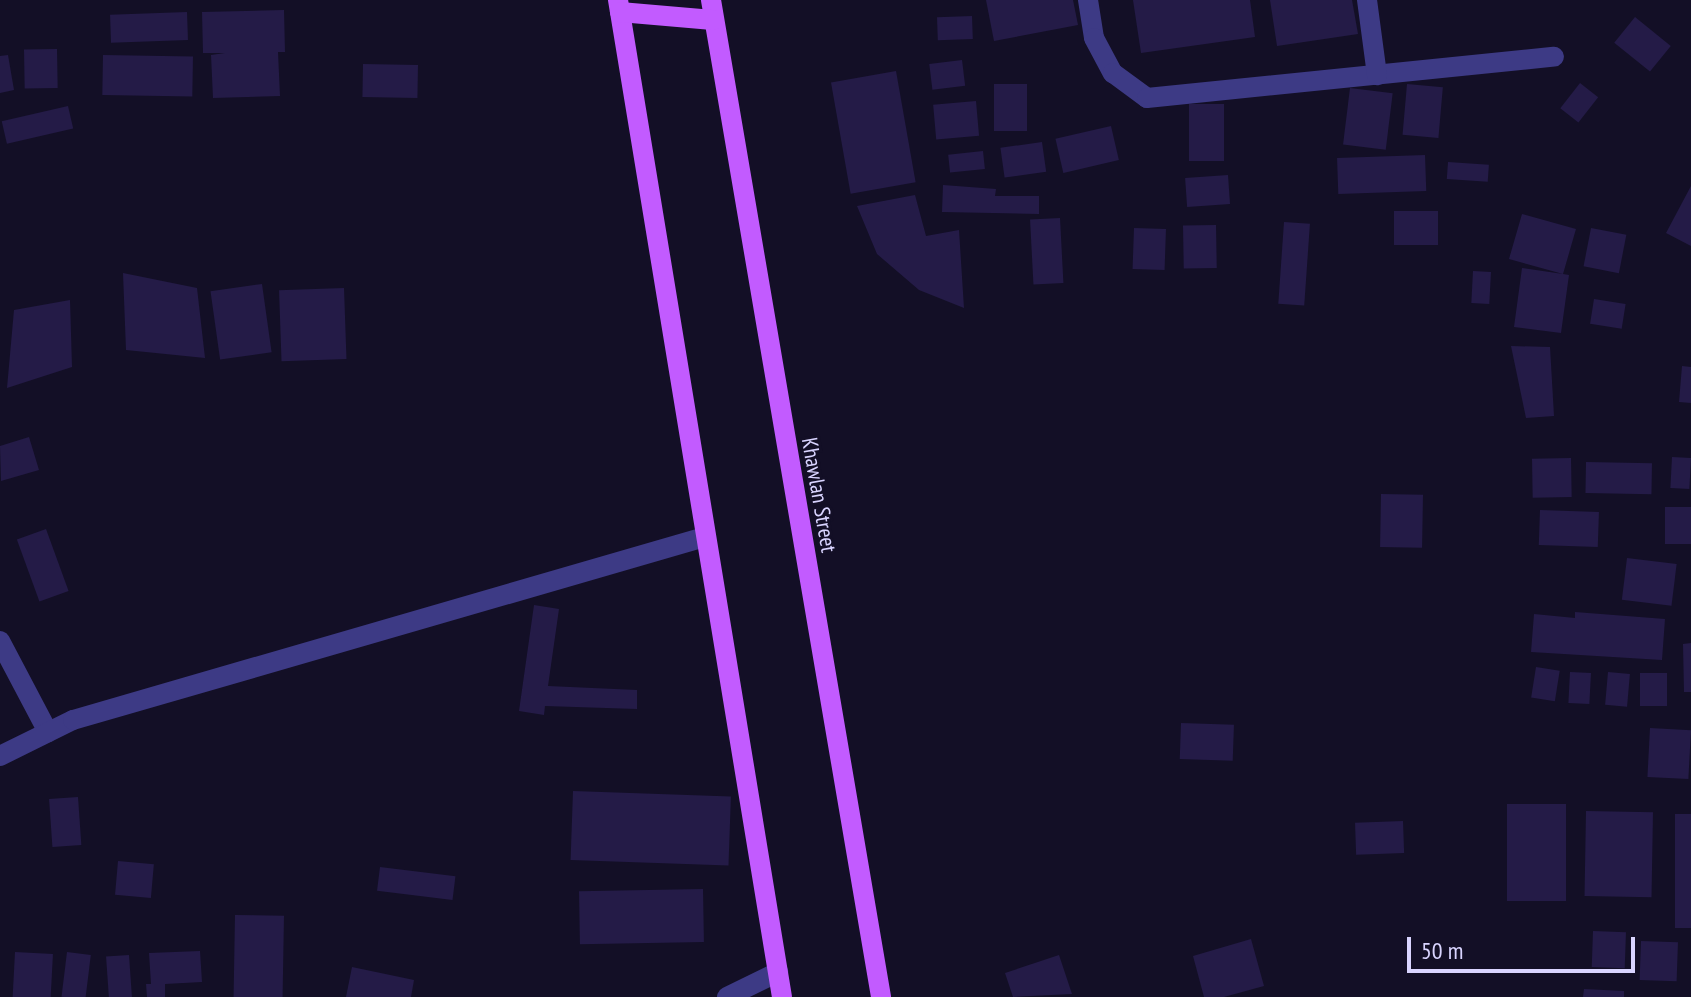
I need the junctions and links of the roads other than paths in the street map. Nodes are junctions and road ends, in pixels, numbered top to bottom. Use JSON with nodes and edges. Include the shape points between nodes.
{"nodes":[{"id":1,"x":1088,"y":0,"type":"edge"},
{"id":2,"x":1367,"y":0,"type":"edge"},
{"id":3,"x":619,"y":6,"type":"edge"},
{"id":4,"x":712,"y":10,"type":"edge"},
{"id":5,"x":1554,"y":57,"type":"dead end"},
{"id":6,"x":1377,"y":75,"type":"junction"},
{"id":7,"x":705,"y":537,"type":"junction"},
{"id":8,"x":0,"y":641,"type":"edge"},
{"id":9,"x":48,"y":732,"type":"junction"},
{"id":10,"x":0,"y":756,"type":"edge"},
{"id":11,"x":778,"y":972,"type":"junction"},
{"id":12,"x":727,"y":997,"type":"edge"},
{"id":13,"x":782,"y":997,"type":"edge"},
{"id":14,"x":881,"y":997,"type":"edge"}],
"edges":[{"from":1,"to":6,"type":"street","via":[[1094,38],[1113,73],[1147,98]]},
{"from":2,"to":6,"type":"street"},
{"from":3,"to":4,"type":"main road"},
{"from":3,"to":7,"type":"main road"},
{"from":4,"to":14,"type":"main road","name":"Khawlan Street"},
{"from":5,"to":6,"type":"street"},
{"from":7,"to":9,"type":"street","via":[[73,720]]},
{"from":7,"to":11,"type":"main road"},
{"from":8,"to":9,"type":"street"},
{"from":9,"to":10,"type":"street"},
{"from":11,"to":12,"type":"street"},
{"from":11,"to":13,"type":"main road"}]}
